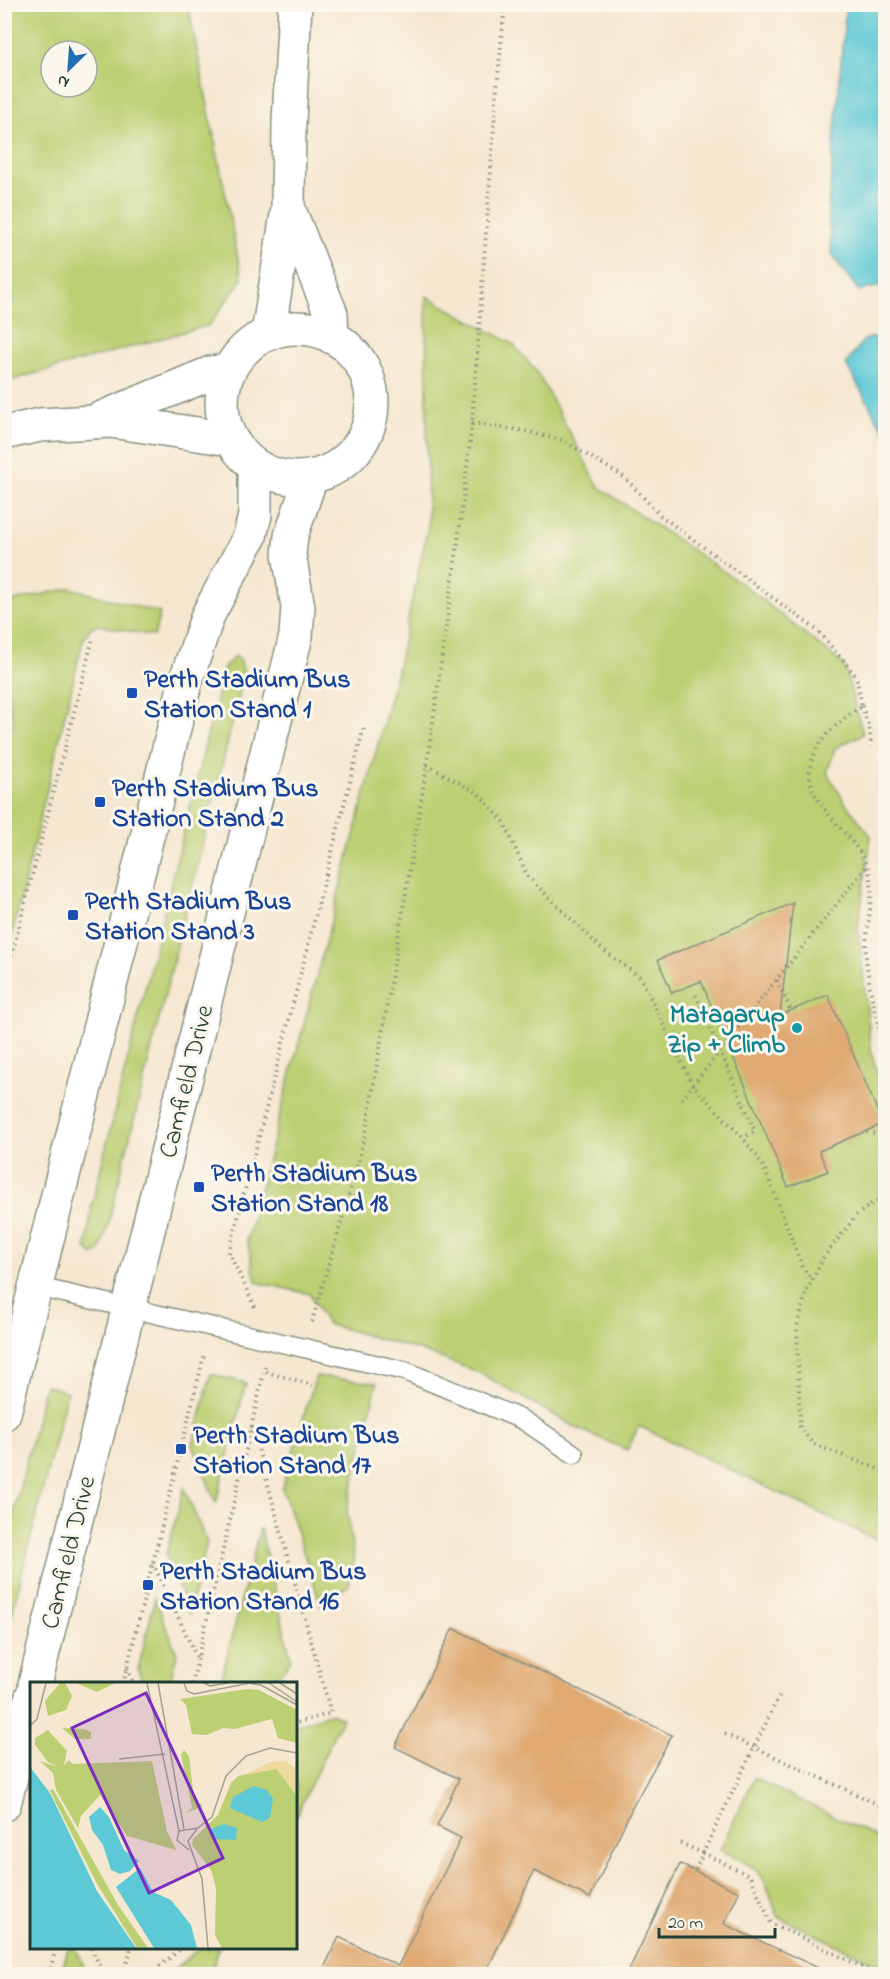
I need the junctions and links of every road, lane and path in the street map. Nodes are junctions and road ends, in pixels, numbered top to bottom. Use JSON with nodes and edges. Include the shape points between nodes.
{"nodes":[{"id":1,"x":295,"y":4,"type":"edge"},
{"id":2,"x":505,"y":4,"type":"edge"},
{"id":3,"x":288,"y":208,"type":"junction"},
{"id":4,"x":268,"y":334,"type":"junction"},
{"id":5,"x":332,"y":337,"type":"junction"},
{"id":6,"x":229,"y":371,"type":"junction"},
{"id":7,"x":92,"y":422,"type":"junction"},
{"id":8,"x":472,"y":423,"type":"junction"},
{"id":9,"x":4,"y":433,"type":"edge"},
{"id":10,"x":230,"y":439,"type":"junction"},
{"id":11,"x":255,"y":466,"type":"junction"},
{"id":12,"x":311,"y":477,"type":"junction"},
{"id":13,"x":93,"y":638,"type":"dead end"},
{"id":14,"x":862,"y":706,"type":"junction"},
{"id":15,"x":364,"y":727,"type":"dead end"},
{"id":16,"x":871,"y":747,"type":"dead end"},
{"id":17,"x":426,"y":765,"type":"junction"},
{"id":18,"x":867,"y":867,"type":"junction"},
{"id":19,"x":777,"y":980,"type":"junction"},
{"id":20,"x":4,"y":985,"type":"edge"},
{"id":21,"x":696,"y":995,"type":"dead end"},
{"id":22,"x":791,"y":1011,"type":"dead end"},
{"id":23,"x":721,"y":1049,"type":"junction"},
{"id":24,"x":885,"y":1052,"type":"edge"},
{"id":25,"x":692,"y":1084,"type":"junction"},
{"id":26,"x":682,"y":1099,"type":"dead end"},
{"id":27,"x":867,"y":1131,"type":"dead end"},
{"id":28,"x":743,"y":1138,"type":"junction"},
{"id":29,"x":885,"y":1138,"type":"edge"},
{"id":30,"x":885,"y":1193,"type":"edge"},
{"id":31,"x":812,"y":1280,"type":"junction"},
{"id":32,"x":37,"y":1287,"type":"junction"},
{"id":33,"x":128,"y":1308,"type":"junction"},
{"id":34,"x":271,"y":1341,"type":"junction"},
{"id":35,"x":304,"y":1348,"type":"junction"},
{"id":36,"x":214,"y":1358,"type":"dead end"},
{"id":37,"x":254,"y":1369,"type":"dead end"},
{"id":38,"x":264,"y":1371,"type":"junction"},
{"id":39,"x":313,"y":1385,"type":"dead end"},
{"id":40,"x":4,"y":1413,"type":"edge"},
{"id":41,"x":251,"y":1427,"type":"junction"},
{"id":42,"x":574,"y":1454,"type":"dead end"},
{"id":43,"x":885,"y":1472,"type":"edge"},
{"id":44,"x":153,"y":1562,"type":"junction"},
{"id":45,"x":198,"y":1660,"type":"junction"},
{"id":46,"x":127,"y":1668,"type":"junction"},
{"id":47,"x":35,"y":1682,"type":"edge"},
{"id":48,"x":123,"y":1682,"type":"edge"},
{"id":49,"x":134,"y":1682,"type":"edge"},
{"id":50,"x":192,"y":1682,"type":"edge"},
{"id":51,"x":779,"y":1696,"type":"dead end"},
{"id":52,"x":30,"y":1704,"type":"edge"},
{"id":53,"x":297,"y":1724,"type":"edge"},
{"id":54,"x":725,"y":1734,"type":"dead end"},
{"id":55,"x":754,"y":1747,"type":"junction"},
{"id":56,"x":4,"y":1804,"type":"edge"},
{"id":57,"x":885,"y":1808,"type":"edge"},
{"id":58,"x":680,"y":1843,"type":"dead end"},
{"id":59,"x":703,"y":1853,"type":"junction"},
{"id":60,"x":695,"y":1871,"type":"dead end"},
{"id":61,"x":55,"y":1949,"type":"edge"},
{"id":62,"x":92,"y":1949,"type":"edge"},
{"id":63,"x":130,"y":1949,"type":"edge"},
{"id":64,"x":180,"y":1949,"type":"edge"},
{"id":65,"x":49,"y":1974,"type":"edge"},
{"id":66,"x":104,"y":1974,"type":"edge"},
{"id":67,"x":124,"y":1974,"type":"edge"},
{"id":68,"x":150,"y":1974,"type":"edge"},
{"id":69,"x":877,"y":1974,"type":"edge"}],
"edges":[{"from":1,"to":3,"type":"street"},
{"from":2,"to":8,"type":"path"},
{"from":3,"to":4,"type":"street"},
{"from":3,"to":5,"type":"street","via":[[331,314]]},
{"from":4,"to":5,"type":"street","via":[[312,329]]},
{"from":4,"to":6,"type":"street","via":[[252,343]]},
{"from":5,"to":12,"type":"street","via":[[351,351],[365,369],[372,392],[372,415],[365,437],[352,456],[333,470]]},
{"from":6,"to":7,"type":"street","via":[[212,373]]},
{"from":6,"to":10,"type":"street","via":[[222,405]]},
{"from":7,"to":9,"type":"street","via":[[40,425]]},
{"from":7,"to":10,"type":"street","via":[[111,421]]},
{"from":8,"to":14,"type":"path","via":[[564,441],[624,477],[660,515],[818,631],[856,676]]},
{"from":8,"to":17,"type":"path"},
{"from":10,"to":11,"type":"street"},
{"from":11,"to":12,"type":"street","via":[[282,477]]},
{"from":11,"to":32,"type":"street","via":[[255,514],[250,536],[208,615],[186,680]]},
{"from":12,"to":33,"type":"street","name":"Camfield Drive","via":[[291,536],[289,554],[298,607],[296,636]]},
{"from":13,"to":20,"type":"path"},
{"from":14,"to":16,"type":"path"},
{"from":14,"to":18,"type":"path","via":[[836,723],[819,743],[810,774],[814,794],[861,852]]},
{"from":15,"to":34,"type":"path","via":[[229,1253]]},
{"from":17,"to":25,"type":"path","via":[[478,793],[504,822],[528,876],[602,949],[642,978]]},
{"from":17,"to":35,"type":"path","via":[[367,1125]]},
{"from":18,"to":19,"type":"path"},
{"from":18,"to":24,"type":"path","via":[[870,877],[866,957]]},
{"from":19,"to":22,"type":"path"},
{"from":19,"to":23,"type":"path"},
{"from":21,"to":23,"type":"path"},
{"from":23,"to":25,"type":"path"},
{"from":23,"to":28,"type":"path","via":[[755,1131]]},
{"from":25,"to":26,"type":"path"},
{"from":25,"to":28,"type":"path"},
{"from":27,"to":29,"type":"path"},
{"from":28,"to":31,"type":"path","via":[[764,1167],[802,1266]]},
{"from":30,"to":31,"type":"path","via":[[857,1215],[823,1258]]},
{"from":31,"to":43,"type":"path","via":[[797,1327],[800,1427],[813,1443]]},
{"from":32,"to":33,"type":"lane"},
{"from":32,"to":40,"type":"street"},
{"from":33,"to":34,"type":"lane"},
{"from":33,"to":47,"type":"street","name":"Camfield Drive"},
{"from":34,"to":35,"type":"lane"},
{"from":34,"to":38,"type":"path"},
{"from":35,"to":42,"type":"lane","via":[[405,1371],[459,1392],[523,1420]]},
{"from":36,"to":44,"type":"path","via":[[204,1355]]},
{"from":37,"to":38,"type":"path"},
{"from":38,"to":39,"type":"path"},
{"from":38,"to":41,"type":"path"},
{"from":41,"to":45,"type":"path"},
{"from":41,"to":53,"type":"path","via":[[331,1713]]},
{"from":44,"to":45,"type":"path"},
{"from":44,"to":46,"type":"path"},
{"from":45,"to":50,"type":"path"},
{"from":46,"to":48,"type":"path"},
{"from":46,"to":49,"type":"path"},
{"from":51,"to":55,"type":"path"},
{"from":52,"to":56,"type":"street"},
{"from":54,"to":55,"type":"path"},
{"from":55,"to":57,"type":"path"},
{"from":55,"to":59,"type":"path"},
{"from":58,"to":59,"type":"path"},
{"from":59,"to":60,"type":"path"},
{"from":59,"to":69,"type":"path","via":[[750,1876],[771,1923]]},
{"from":61,"to":65,"type":"path"},
{"from":62,"to":66,"type":"path"},
{"from":63,"to":67,"type":"path"},
{"from":64,"to":68,"type":"path"}]}
